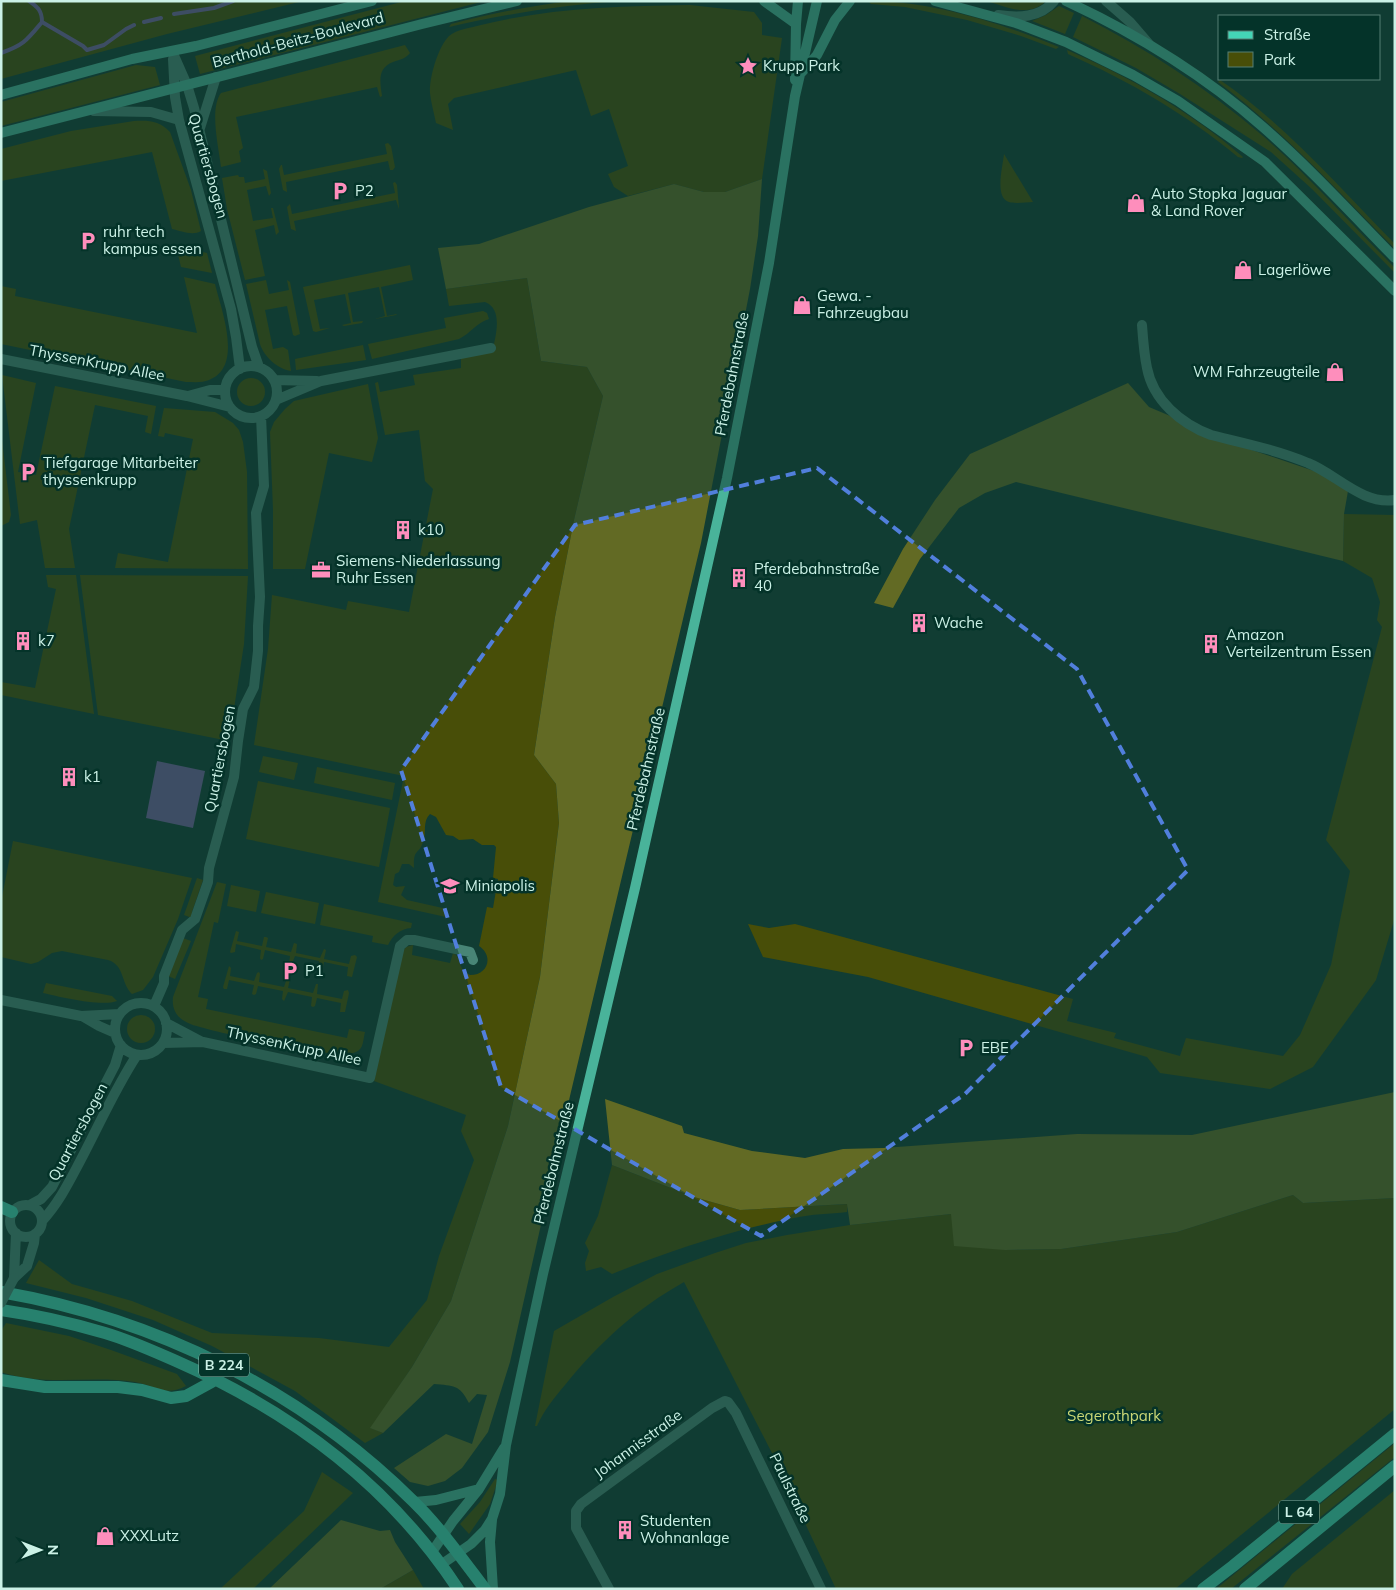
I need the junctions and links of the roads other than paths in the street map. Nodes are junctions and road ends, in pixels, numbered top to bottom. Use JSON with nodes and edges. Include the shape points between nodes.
{"nodes":[{"id":1,"x":372,"y":1,"type":"edge"},
{"id":2,"x":517,"y":1,"type":"edge"},
{"id":3,"x":764,"y":1,"type":"edge"},
{"id":4,"x":798,"y":1,"type":"edge"},
{"id":5,"x":817,"y":1,"type":"edge"},
{"id":6,"x":850,"y":1,"type":"edge"},
{"id":7,"x":935,"y":1,"type":"edge"},
{"id":8,"x":1054,"y":1,"type":"edge"},
{"id":9,"x":1066,"y":1,"type":"edge"},
{"id":10,"x":1106,"y":1,"type":"edge"},
{"id":11,"x":980,"y":12,"type":"junction"},
{"id":12,"x":796,"y":24,"type":"junction"},
{"id":13,"x":1152,"y":46,"type":"junction"},
{"id":14,"x":172,"y":51,"type":"junction"},
{"id":15,"x":801,"y":73,"type":"junction"},
{"id":16,"x":216,"y":77,"type":"junction"},
{"id":17,"x":187,"y":85,"type":"junction"},
{"id":18,"x":174,"y":88,"type":"junction"},
{"id":19,"x":1,"y":95,"type":"edge"},
{"id":20,"x":795,"y":96,"type":"junction"},
{"id":21,"x":88,"y":110,"type":"junction"},
{"id":22,"x":179,"y":120,"type":"junction"},
{"id":23,"x":200,"y":129,"type":"junction"},
{"id":24,"x":1,"y":133,"type":"edge"},
{"id":25,"x":1395,"y":258,"type":"edge"},
{"id":26,"x":1395,"y":291,"type":"edge"},
{"id":27,"x":1142,"y":326,"type":"dead end"},
{"id":28,"x":491,"y":348,"type":"dead end"},
{"id":29,"x":1,"y":359,"type":"edge"},
{"id":30,"x":259,"y":367,"type":"junction"},
{"id":31,"x":240,"y":369,"type":"junction"},
{"id":32,"x":274,"y":380,"type":"junction"},
{"id":33,"x":321,"y":381,"type":"junction"},
{"id":34,"x":225,"y":390,"type":"junction"},
{"id":35,"x":187,"y":396,"type":"junction"},
{"id":36,"x":276,"y":400,"type":"junction"},
{"id":37,"x":230,"y":407,"type":"junction"},
{"id":38,"x":261,"y":416,"type":"junction"},
{"id":39,"x":1395,"y":500,"type":"edge"},
{"id":40,"x":473,"y":960,"type":"dead end"},
{"id":41,"x":1,"y":1000,"type":"edge"},
{"id":42,"x":154,"y":1006,"type":"junction"},
{"id":43,"x":120,"y":1014,"type":"junction"},
{"id":44,"x":81,"y":1016,"type":"junction"},
{"id":45,"x":166,"y":1023,"type":"junction"},
{"id":46,"x":115,"y":1033,"type":"junction"},
{"id":47,"x":203,"y":1042,"type":"junction"},
{"id":48,"x":163,"y":1043,"type":"junction"},
{"id":49,"x":121,"y":1045,"type":"junction"},
{"id":50,"x":137,"y":1055,"type":"junction"},
{"id":51,"x":30,"y":1205,"type":"junction"},
{"id":52,"x":7,"y":1210,"type":"edge"},
{"id":53,"x":42,"y":1221,"type":"junction"},
{"id":54,"x":16,"y":1233,"type":"junction"},
{"id":55,"x":35,"y":1234,"type":"junction"},
{"id":56,"x":14,"y":1278,"type":"junction"},
{"id":57,"x":1,"y":1292,"type":"edge"},
{"id":58,"x":1,"y":1303,"type":"edge"},
{"id":59,"x":1,"y":1310,"type":"edge"},
{"id":60,"x":217,"y":1379,"type":"junction"},
{"id":61,"x":1,"y":1380,"type":"edge"},
{"id":62,"x":728,"y":1402,"type":"joint"},
{"id":63,"x":1395,"y":1434,"type":"edge"},
{"id":64,"x":506,"y":1445,"type":"junction"},
{"id":65,"x":1395,"y":1466,"type":"edge"},
{"id":66,"x":479,"y":1489,"type":"junction"},
{"id":67,"x":415,"y":1502,"type":"junction"},
{"id":68,"x":492,"y":1519,"type":"junction"},
{"id":69,"x":443,"y":1535,"type":"junction"},
{"id":70,"x":432,"y":1552,"type":"junction"},
{"id":71,"x":458,"y":1553,"type":"junction"},
{"id":72,"x":442,"y":1564,"type":"junction"},
{"id":73,"x":458,"y":1589,"type":"edge"},
{"id":74,"x":484,"y":1589,"type":"edge"},
{"id":75,"x":493,"y":1589,"type":"edge"},
{"id":76,"x":610,"y":1589,"type":"edge"},
{"id":77,"x":821,"y":1589,"type":"edge"},
{"id":78,"x":1203,"y":1589,"type":"edge"},
{"id":79,"x":1245,"y":1589,"type":"edge"}],
"edges":[{"from":1,"to":14,"type":"street","name":"Berthold-Beitz-Boulevard"},
{"from":2,"to":16,"type":"street","name":"Berthold-Beitz-Boulevard"},
{"from":3,"to":12,"type":"street"},
{"from":4,"to":12,"type":"street","name":"Pferdebahnstraße"},
{"from":5,"to":15,"type":"street","name":"Pferdebahnstraße"},
{"from":6,"to":15,"type":"street","name":"Pferdebahnstraße","via":[[834,20],[817,55]]},
{"from":7,"to":11,"type":"street"},
{"from":8,"to":11,"type":"street","via":[[1044,10],[1022,17]]},
{"from":9,"to":13,"type":"street"},
{"from":10,"to":13,"type":"street"},
{"from":11,"to":26,"type":"street","via":[[1092,54],[1193,110],[1265,162]]},
{"from":12,"to":20,"type":"street","name":"Pferdebahnstraße"},
{"from":13,"to":25,"type":"street","via":[[1216,88],[1264,127]]},
{"from":14,"to":17,"type":"street","name":"Quartiersbogen"},
{"from":14,"to":18,"type":"street","name":"Quartiersbogen"},
{"from":14,"to":19,"type":"street","name":"Berthold-Beitz-Boulevard"},
{"from":15,"to":20,"type":"street","name":"Pferdebahnstraße"},
{"from":16,"to":17,"type":"street","name":"Berthold-Beitz-Boulevard"},
{"from":16,"to":23,"type":"street","name":"Quartiersbogen"},
{"from":17,"to":18,"type":"street","name":"Berthold-Beitz-Boulevard"},
{"from":17,"to":23,"type":"street","name":"Quartiersbogen"},
{"from":18,"to":21,"type":"street","name":"Berthold-Beitz-Boulevard"},
{"from":18,"to":22,"type":"street","name":"Quartiersbogen"},
{"from":20,"to":64,"type":"street","name":"Pferdebahnstraße","via":[[769,263],[727,478]]},
{"from":21,"to":22,"type":"street","name":"Berthold-Beitz-Boulevard","via":[[146,112]]},
{"from":21,"to":24,"type":"street","name":"Berthold-Beitz-Boulevard"},
{"from":22,"to":31,"type":"street","name":"Quartiersbogen","via":[[224,279]]},
{"from":23,"to":30,"type":"street","name":"Quartiersbogen"},
{"from":27,"to":39,"type":"street","via":[[1151,382],[1163,401],[1183,420],[1211,435],[1307,462],[1371,498]]},
{"from":28,"to":33,"type":"street"},
{"from":29,"to":35,"type":"street","name":"ThyssenKrupp Allee"},
{"from":30,"to":31,"type":"street"},
{"from":30,"to":32,"type":"street"},
{"from":31,"to":34,"type":"street","via":[[230,378]]},
{"from":32,"to":33,"type":"street"},
{"from":32,"to":36,"type":"street"},
{"from":33,"to":36,"type":"street"},
{"from":34,"to":35,"type":"street","name":"ThyssenKrupp Allee"},
{"from":34,"to":37,"type":"street"},
{"from":35,"to":37,"type":"street","name":"ThyssenKrupp Allee"},
{"from":36,"to":38,"type":"street"},
{"from":37,"to":38,"type":"street","via":[[246,417]]},
{"from":38,"to":42,"type":"street","name":"Quartiersbogen","via":[[264,486],[256,513],[260,597],[254,687],[243,709],[234,777],[208,882],[195,919],[182,930]]},
{"from":40,"to":47,"type":"street","name":"ThyssenKrupp Allee","via":[[470,952],[414,940],[407,940],[400,946],[370,1078]]},
{"from":41,"to":44,"type":"street"},
{"from":42,"to":43,"type":"street","via":[[134,1004]]},
{"from":42,"to":45,"type":"street"},
{"from":43,"to":44,"type":"street"},
{"from":43,"to":46,"type":"street"},
{"from":44,"to":46,"type":"street"},
{"from":45,"to":47,"type":"street","name":"ThyssenKrupp Allee"},
{"from":45,"to":48,"type":"street"},
{"from":46,"to":49,"type":"street"},
{"from":47,"to":48,"type":"street","name":"ThyssenKrupp Allee"},
{"from":48,"to":50,"type":"street","via":[[154,1052]]},
{"from":49,"to":50,"type":"street"},
{"from":49,"to":51,"type":"street","name":"Quartiersbogen","via":[[115,1065],[52,1187]]},
{"from":50,"to":53,"type":"street","name":"Quartiersbogen","via":[[63,1192]]},
{"from":51,"to":52,"type":"street"},
{"from":51,"to":53,"type":"street","via":[[39,1211]]},
{"from":52,"to":54,"type":"street"},
{"from":53,"to":55,"type":"street"},
{"from":54,"to":55,"type":"street","via":[[25,1236]]},
{"from":54,"to":56,"type":"street"},
{"from":55,"to":56,"type":"street","via":[[27,1266]]},
{"from":56,"to":58,"type":"street","bridge":true},
{"from":57,"to":67,"type":"main road","number":"B 224","via":[[111,1318],[226,1366],[328,1427]]},
{"from":59,"to":60,"type":"main road","number":"B 224","via":[[41,1316],[106,1333]]},
{"from":60,"to":61,"type":"main road","via":[[186,1396],[170,1398],[118,1387],[45,1387]]},
{"from":60,"to":70,"type":"main road","number":"B 224","via":[[320,1442],[384,1497]]},
{"from":62,"to":76,"type":"street","name":"Johannisstraße","via":[[712,1408],[581,1504],[576,1511],[576,1528]]},
{"from":62,"to":77,"type":"street","name":"Paulstraße"},
{"from":63,"to":78,"type":"main road","number":"L 64"},
{"from":64,"to":66,"type":"street","name":"Pferdebahnstraße"},
{"from":64,"to":68,"type":"street","name":"Pferdebahnstraße","via":[[500,1494]]},
{"from":65,"to":79,"type":"main road","number":"L 64"},
{"from":66,"to":67,"type":"street"},
{"from":66,"to":69,"type":"street","name":"Pferdebahnstraße"},
{"from":67,"to":69,"type":"main road","number":"B 224"},
{"from":68,"to":71,"type":"street","name":"Pferdebahnstraße","via":[[485,1530]]},
{"from":68,"to":75,"type":"street"},
{"from":69,"to":70,"type":"street","name":"Pferdebahnstraße"},
{"from":69,"to":71,"type":"main road","number":"B 224"},
{"from":70,"to":72,"type":"main road","number":"B 224"},
{"from":71,"to":72,"type":"street","name":"Pferdebahnstraße"},
{"from":71,"to":74,"type":"main road","number":"B 224"},
{"from":72,"to":73,"type":"main road","number":"B 224"}]}
